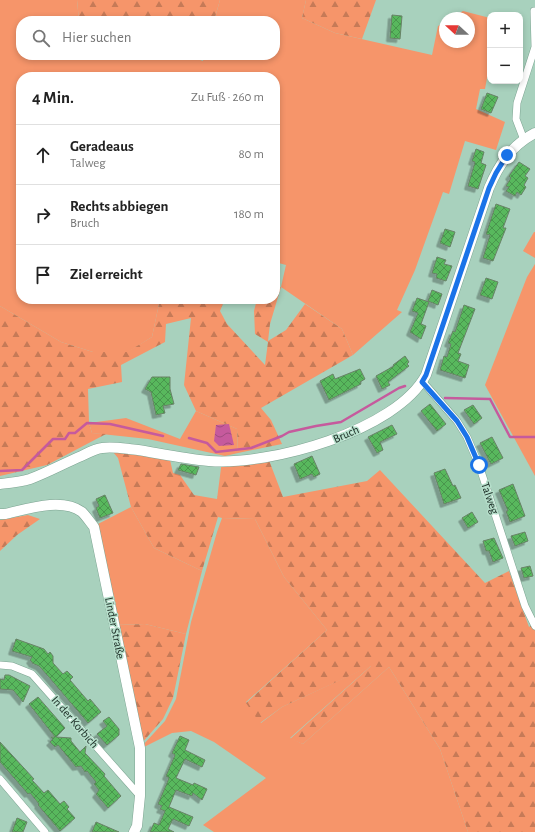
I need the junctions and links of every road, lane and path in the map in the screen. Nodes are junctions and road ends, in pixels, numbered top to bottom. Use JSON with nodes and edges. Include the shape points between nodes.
{"nodes":[{"id":1,"x":534,"y":11,"type":"edge"},
{"id":2,"x":535,"y":133,"type":"edge"},
{"id":3,"x":524,"y":140,"type":"junction"},
{"id":4,"x":422,"y":382,"type":"junction"},
{"id":5,"x":0,"y":484,"type":"edge"},
{"id":6,"x":0,"y":514,"type":"edge"},
{"id":7,"x":535,"y":626,"type":"edge"},
{"id":8,"x":0,"y":665,"type":"edge"},
{"id":9,"x":0,"y":780,"type":"edge"},
{"id":10,"x":140,"y":796,"type":"junction"},
{"id":11,"x":46,"y":832,"type":"edge"},
{"id":12,"x":134,"y":832,"type":"edge"}],
"edges":[{"from":1,"to":3,"type":"street","via":[[535,47],[517,103],[516,119]]},
{"from":2,"to":3,"type":"street","name":"Bruch"},
{"from":3,"to":4,"type":"street","name":"Bruch","via":[[507,155],[489,188]]},
{"from":4,"to":5,"type":"street","name":"Bruch","via":[[410,396],[389,411],[360,429],[325,443],[232,462],[102,448],[28,480]]},
{"from":4,"to":7,"type":"street","name":"Talweg","via":[[457,421],[467,437],[489,492],[525,606]]},
{"from":6,"to":10,"type":"street","name":"Linder Straße","via":[[39,506],[68,506],[82,512],[94,527],[140,748]]},
{"from":8,"to":10,"type":"street","name":"In der Korbich","via":[[12,666],[32,674]]},
{"from":9,"to":11,"type":"street"},
{"from":10,"to":12,"type":"street","name":"Linder Straße"}]}
